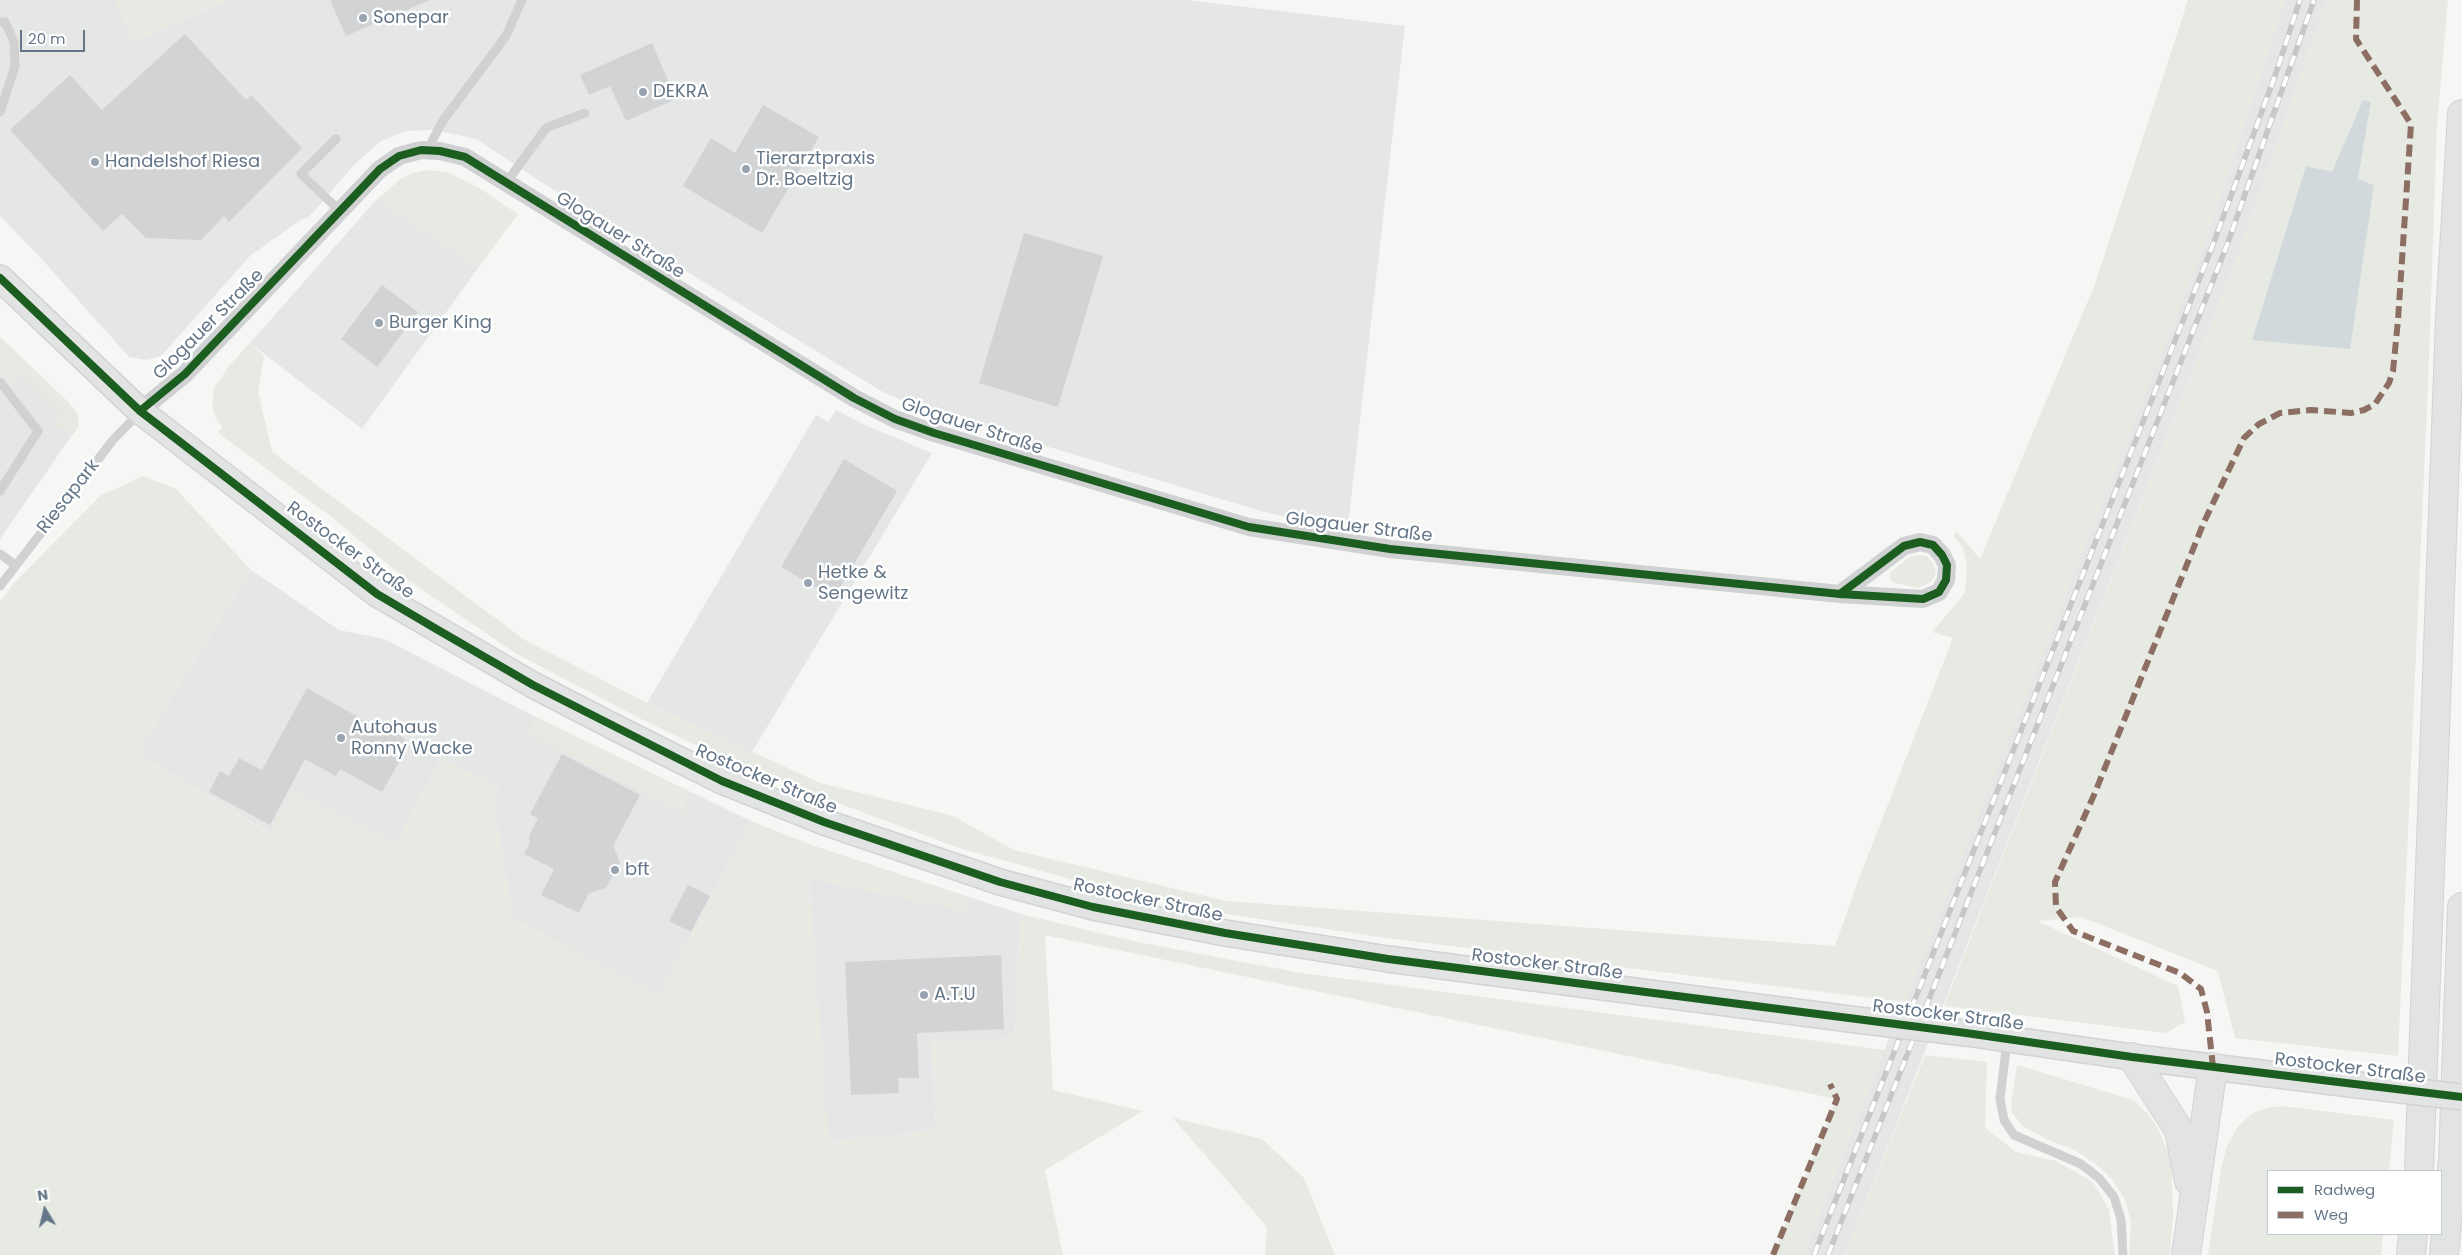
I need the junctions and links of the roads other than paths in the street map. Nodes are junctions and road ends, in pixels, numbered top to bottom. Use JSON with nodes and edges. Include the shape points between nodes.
{"nodes":[{"id":1,"x":522,"y":0,"type":"edge"},
{"id":2,"x":0,"y":22,"type":"edge"},
{"id":3,"x":0,"y":112,"type":"edge"},
{"id":4,"x":585,"y":113,"type":"dead end"},
{"id":5,"x":2462,"y":114,"type":"edge"},
{"id":6,"x":336,"y":139,"type":"dead end"},
{"id":7,"x":427,"y":151,"type":"junction"},
{"id":8,"x":506,"y":183,"type":"junction"},
{"id":9,"x":340,"y":211,"type":"junction"},
{"id":10,"x":0,"y":278,"type":"edge"},
{"id":11,"x":0,"y":382,"type":"edge"},
{"id":12,"x":140,"y":412,"type":"junction"},
{"id":13,"x":0,"y":491,"type":"edge"},
{"id":14,"x":0,"y":554,"type":"edge"},
{"id":15,"x":14,"y":565,"type":"junction"},
{"id":16,"x":0,"y":586,"type":"edge"},
{"id":17,"x":1840,"y":594,"type":"junction"},
{"id":18,"x":2462,"y":907,"type":"edge"},
{"id":19,"x":2461,"y":957,"type":"edge"},
{"id":20,"x":2008,"y":1039,"type":"junction"},
{"id":21,"x":2132,"y":1057,"type":"junction"},
{"id":22,"x":2213,"y":1067,"type":"junction"},
{"id":23,"x":2462,"y":1098,"type":"edge"},
{"id":24,"x":2419,"y":1170,"type":"edge"},
{"id":25,"x":2193,"y":1203,"type":"junction"},
{"id":26,"x":2413,"y":1235,"type":"edge"},
{"id":27,"x":2123,"y":1255,"type":"edge"},
{"id":28,"x":2186,"y":1255,"type":"edge"},
{"id":29,"x":2411,"y":1255,"type":"edge"},
{"id":30,"x":2444,"y":1255,"type":"edge"}],
"edges":[{"from":1,"to":7,"type":"lane","via":[[506,36],[442,122]]},
{"from":2,"to":3,"type":"lane","via":[[5,22],[14,42],[15,66]]},
{"from":4,"to":8,"type":"lane","via":[[546,128]]},
{"from":5,"to":24,"type":"highway","via":[[2450,318]]},
{"from":6,"to":9,"type":"lane","via":[[301,174]]},
{"from":7,"to":8,"type":"street","name":"Glogauer Straße","via":[[466,157]]},
{"from":7,"to":9,"type":"street","name":"Glogauer Straße","via":[[399,156],[380,169]]},
{"from":8,"to":17,"type":"street","name":"Glogauer Straße","via":[[854,398],[934,433],[1249,527],[1283,534],[1390,549]]},
{"from":9,"to":12,"type":"street","name":"Glogauer Straße","via":[[185,374]]},
{"from":10,"to":12,"type":"street","name":"Rostocker Straße"},
{"from":11,"to":13,"type":"lane","via":[[38,431]]},
{"from":12,"to":15,"type":"lane","name":"Riesapark","via":[[113,440]]},
{"from":12,"to":20,"type":"street","name":"Rostocker Straße","bridge":true,"via":[[377,594],[533,685],[722,780],[824,822],[1000,882],[1093,906],[1225,933],[1388,960]]},
{"from":14,"to":15,"type":"lane"},
{"from":15,"to":16,"type":"lane","name":"Riesapark"},
{"from":17,"to":17,"type":"street","name":"Glogauer Straße","via":[[1923,599],[1939,592],[1946,580],[1946,565],[1933,545],[1920,542],[1904,546]]},
{"from":18,"to":19,"type":"highway"},
{"from":19,"to":30,"type":"highway","via":[[2453,1160]]},
{"from":20,"to":21,"type":"street","name":"Rostocker Straße"},
{"from":20,"to":27,"type":"lane","via":[[2000,1099],[2004,1120],[2014,1135],[2081,1164],[2099,1178],[2114,1196],[2121,1219]]},
{"from":21,"to":22,"type":"street","name":"Rostocker Straße"},
{"from":21,"to":25,"type":"highway","via":[[2179,1130]]},
{"from":22,"to":23,"type":"street","name":"Rostocker Straße","bridge":true},
{"from":22,"to":25,"type":"highway"},
{"from":25,"to":28,"type":"highway"},
{"from":26,"to":29,"type":"highway"}]}
